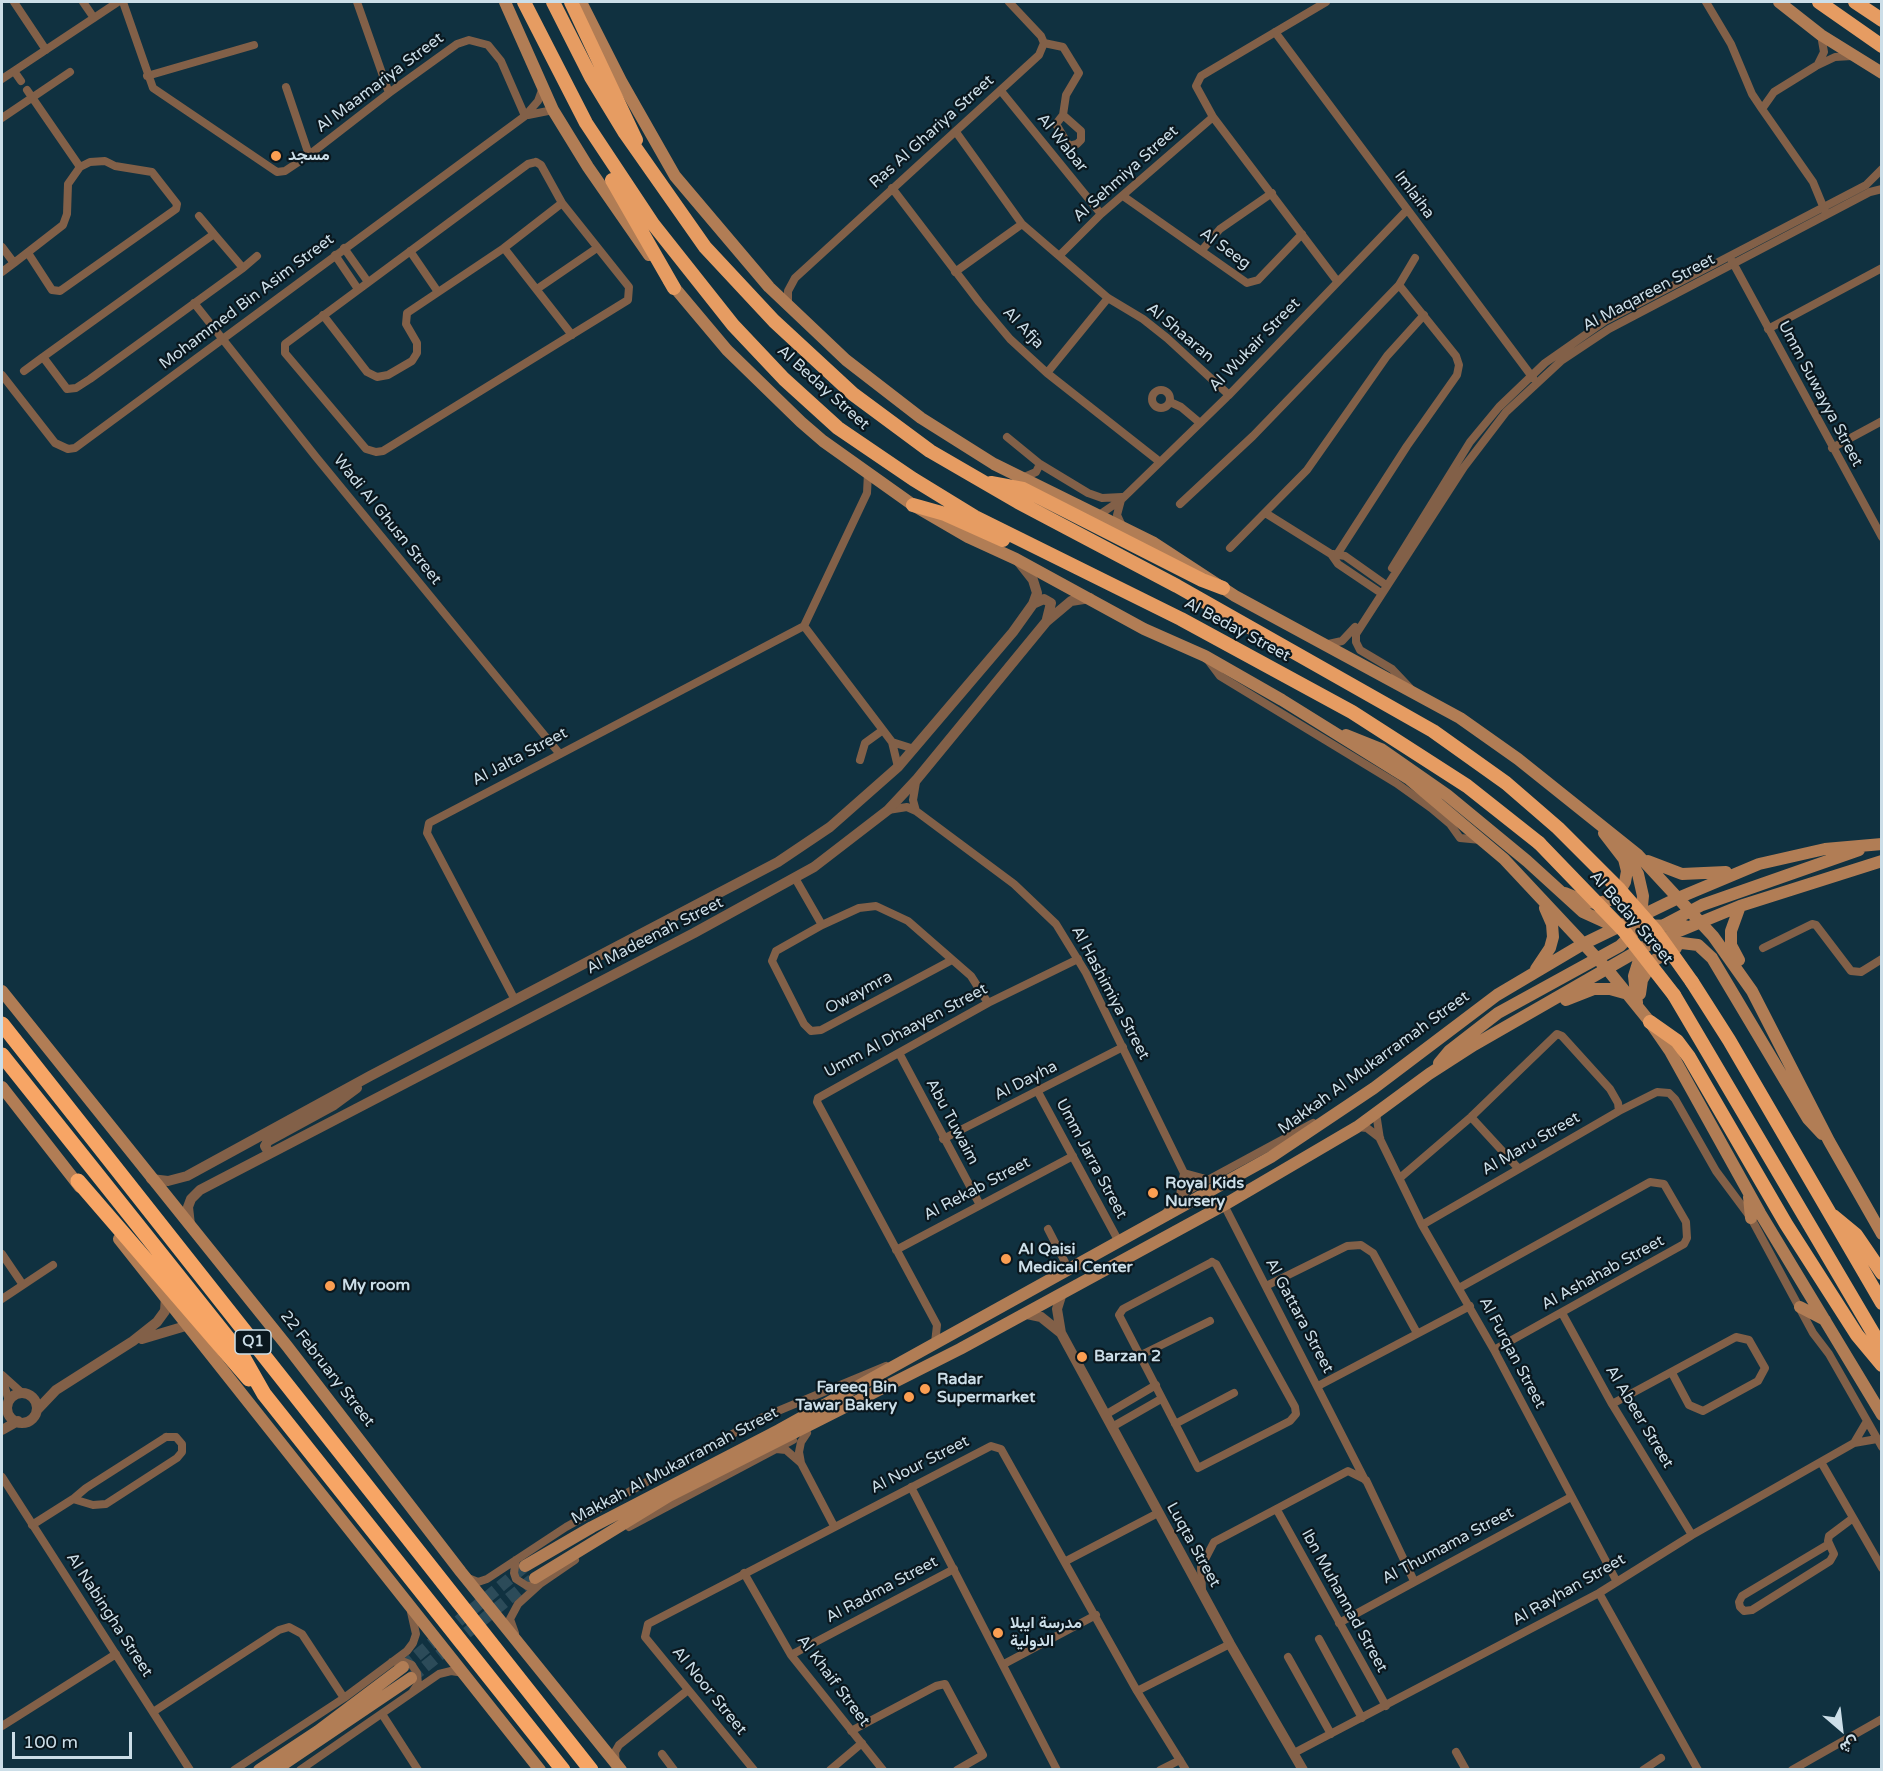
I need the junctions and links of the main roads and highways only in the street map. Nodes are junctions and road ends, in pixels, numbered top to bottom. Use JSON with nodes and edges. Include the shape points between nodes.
{"nodes":[{"id":1,"x":505,"y":2,"type":"edge"},
{"id":2,"x":553,"y":2,"type":"edge"},
{"id":3,"x":571,"y":2,"type":"edge"},
{"id":4,"x":581,"y":2,"type":"edge"},
{"id":5,"x":1779,"y":2,"type":"edge"},
{"id":6,"x":1819,"y":2,"type":"edge"},
{"id":7,"x":1855,"y":2,"type":"edge"},
{"id":8,"x":527,"y":8,"type":"edge"},
{"id":9,"x":1881,"y":20,"type":"edge"},
{"id":10,"x":1881,"y":46,"type":"edge"},
{"id":11,"x":1881,"y":73,"type":"edge"},
{"id":12,"x":638,"y":154,"type":"junction"},
{"id":13,"x":674,"y":288,"type":"junction"},
{"id":14,"x":987,"y":483,"type":"junction"},
{"id":15,"x":913,"y":505,"type":"junction"},
{"id":16,"x":1026,"y":541,"type":"junction"},
{"id":17,"x":1223,"y":588,"type":"junction"},
{"id":18,"x":1327,"y":729,"type":"junction"},
{"id":19,"x":1592,"y":817,"type":"junction"},
{"id":20,"x":1613,"y":834,"type":"junction"},
{"id":21,"x":1881,"y":844,"type":"edge"},
{"id":22,"x":1868,"y":846,"type":"junction"},
{"id":23,"x":1638,"y":855,"type":"junction"},
{"id":24,"x":1881,"y":861,"type":"edge"},
{"id":25,"x":1759,"y":864,"type":"junction"},
{"id":26,"x":1531,"y":887,"type":"junction"},
{"id":27,"x":1556,"y":889,"type":"junction"},
{"id":28,"x":1678,"y":898,"type":"junction"},
{"id":29,"x":1740,"y":906,"type":"junction"},
{"id":30,"x":1690,"y":910,"type":"junction"},
{"id":31,"x":1639,"y":921,"type":"junction"},
{"id":32,"x":1696,"y":924,"type":"junction"},
{"id":33,"x":1623,"y":925,"type":"junction"},
{"id":34,"x":1661,"y":926,"type":"junction"},
{"id":35,"x":1626,"y":940,"type":"junction"},
{"id":36,"x":1588,"y":941,"type":"junction"},
{"id":37,"x":1647,"y":945,"type":"junction"},
{"id":38,"x":1704,"y":950,"type":"junction"},
{"id":39,"x":1597,"y":958,"type":"junction"},
{"id":40,"x":1607,"y":969,"type":"junction"},
{"id":41,"x":1534,"y":972,"type":"junction"},
{"id":42,"x":2,"y":991,"type":"edge"},
{"id":43,"x":1629,"y":994,"type":"junction"},
{"id":44,"x":1638,"y":1007,"type":"junction"},
{"id":45,"x":1650,"y":1022,"type":"junction"},
{"id":46,"x":2,"y":1024,"type":"edge"},
{"id":47,"x":1505,"y":1027,"type":"junction"},
{"id":48,"x":1775,"y":1033,"type":"junction"},
{"id":49,"x":2,"y":1055,"type":"edge"},
{"id":50,"x":1429,"y":1074,"type":"junction"},
{"id":51,"x":2,"y":1087,"type":"edge"},
{"id":52,"x":1829,"y":1141,"type":"junction"},
{"id":53,"x":1220,"y":1173,"type":"road end"},
{"id":54,"x":78,"y":1181,"type":"junction"},
{"id":55,"x":1210,"y":1184,"type":"junction"},
{"id":56,"x":1748,"y":1192,"type":"junction"},
{"id":57,"x":1831,"y":1215,"type":"junction"},
{"id":58,"x":1751,"y":1218,"type":"road end"},
{"id":59,"x":1881,"y":1234,"type":"edge"},
{"id":60,"x":1881,"y":1274,"type":"edge"},
{"id":61,"x":1881,"y":1303,"type":"edge"},
{"id":62,"x":1800,"y":1307,"type":"road end"},
{"id":63,"x":1825,"y":1320,"type":"junction"},
{"id":64,"x":1881,"y":1348,"type":"edge"},
{"id":65,"x":1881,"y":1365,"type":"edge"},
{"id":66,"x":264,"y":1394,"type":"junction"},
{"id":67,"x":1881,"y":1415,"type":"edge"},
{"id":68,"x":521,"y":1563,"type":"tunnel mouth"},
{"id":69,"x":537,"y":1581,"type":"tunnel mouth"},
{"id":70,"x":397,"y":1664,"type":"tunnel mouth"},
{"id":71,"x":411,"y":1678,"type":"tunnel mouth"},
{"id":72,"x":619,"y":1767,"type":"edge"},
{"id":73,"x":259,"y":1770,"type":"edge"},
{"id":74,"x":275,"y":1770,"type":"edge"},
{"id":75,"x":540,"y":1770,"type":"edge"},
{"id":76,"x":563,"y":1770,"type":"edge"},
{"id":77,"x":591,"y":1770,"type":"edge"}],
"edges":[{"from":1,"to":13,"type":"main road","via":[[553,110],[610,200]]},
{"from":2,"to":12,"type":"highway","name":"Al Beday Street","via":[[591,77]]},
{"from":3,"to":12,"type":"highway","via":[[630,125]]},
{"from":4,"to":17,"type":"main road","name":"Al Beday Street","via":[[659,152],[688,194],[788,307],[846,360],[921,418],[994,464],[1154,543]]},
{"from":5,"to":11,"type":"main road","via":[[1821,35]]},
{"from":6,"to":10,"type":"highway"},
{"from":7,"to":9,"type":"highway"},
{"from":8,"to":13,"type":"highway","via":[[547,67],[567,108]]},
{"from":8,"to":16,"type":"highway","name":"Al Beday Street","via":[[573,100],[614,169],[701,287],[749,343],[812,404],[872,453],[975,517]]},
{"from":12,"to":14,"type":"highway","name":"Al Beday Street","via":[[711,254],[811,355],[914,439]]},
{"from":13,"to":15,"type":"main road","via":[[727,350],[782,405],[823,441]]},
{"from":14,"to":17,"type":"highway","via":[[1023,489]]},
{"from":14,"to":57,"type":"highway","name":"Al Beday Street","bridge":true,"via":[[1433,731],[1506,783],[1558,828],[1638,911],[1692,982]]},
{"from":15,"to":16,"type":"highway","via":[[1010,542]]},
{"from":15,"to":18,"type":"main road","via":[[1144,629],[1205,656]]},
{"from":16,"to":64,"type":"highway","name":"Al Beday Street","bridge":true,"via":[[1206,631],[1352,712],[1441,768],[1539,843],[1624,931],[1674,995]]},
{"from":17,"to":19,"type":"main road","name":"Al Beday Street","via":[[1442,706]]},
{"from":18,"to":26,"type":"main road","via":[[1409,779],[1487,843]]},
{"from":18,"to":27,"type":"main road","via":[[1381,749],[1447,795]]},
{"from":19,"to":20,"type":"main road","name":"Al Beday Street"},
{"from":19,"to":27,"type":"main road","via":[[1624,859],[1625,882],[1610,900],[1598,903]]},
{"from":20,"to":23,"type":"main road","name":"Al Beday Street"},
{"from":20,"to":31,"type":"main road","via":[[1638,874],[1643,896]]},
{"from":21,"to":22,"type":"main road","name":"Makkah Al Mukarramah Street"},
{"from":22,"to":25,"type":"main road","name":"Makkah Al Mukarramah Street","via":[[1825,849]]},
{"from":22,"to":30,"type":"main road"},
{"from":23,"to":25,"type":"main road","via":[[1682,874],[1723,873]]},
{"from":23,"to":28,"type":"main road","name":"Al Beday Street"},
{"from":24,"to":29,"type":"main road","name":"Makkah Al Mukarramah Street"},
{"from":25,"to":28,"type":"main road","name":"Makkah Al Mukarramah Street"},
{"from":26,"to":36,"type":"main road"},
{"from":26,"to":41,"type":"main road","via":[[1549,915],[1553,937]]},
{"from":27,"to":33,"type":"main road","via":[[1582,912]]},
{"from":28,"to":30,"type":"main road","name":"Al Beday Street"},
{"from":28,"to":31,"type":"main road","name":"Makkah Al Mukarramah Street"},
{"from":29,"to":32,"type":"main road","name":"Makkah Al Mukarramah Street"},
{"from":29,"to":48,"type":"main road","via":[[1731,931],[1731,945],[1763,999]]},
{"from":30,"to":32,"type":"main road","name":"Al Beday Street"},
{"from":30,"to":34,"type":"main road"},
{"from":31,"to":33,"type":"main road","name":"Makkah Al Mukarramah Street"},
{"from":31,"to":34,"type":"main road"},
{"from":31,"to":35,"type":"main road"},
{"from":32,"to":34,"type":"main road"},
{"from":32,"to":37,"type":"main road","name":"Makkah Al Mukarramah Street"},
{"from":32,"to":48,"type":"main road","name":"Al Beday Street","via":[[1740,973]]},
{"from":33,"to":36,"type":"main road","name":"Makkah Al Mukarramah Street"},
{"from":34,"to":37,"type":"main road"},
{"from":35,"to":36,"type":"main road"},
{"from":35,"to":37,"type":"main road"},
{"from":35,"to":39,"type":"main road"},
{"from":36,"to":39,"type":"main road"},
{"from":36,"to":41,"type":"main road","name":"Makkah Al Mukarramah Street"},
{"from":37,"to":38,"type":"main road","via":[[1689,942]]},
{"from":37,"to":40,"type":"main road","name":"Makkah Al Mukarramah Street"},
{"from":37,"to":44,"type":"main road","via":[[1634,976]]},
{"from":38,"to":45,"type":"main road","via":[[1671,949],[1646,970],[1640,991]]},
{"from":38,"to":52,"type":"main road","via":[[1724,976],[1808,1119]]},
{"from":39,"to":40,"type":"main road"},
{"from":39,"to":50,"type":"main road","via":[[1498,1013],[1449,1051]]},
{"from":40,"to":43,"type":"main road"},
{"from":40,"to":47,"type":"main road","name":"Makkah Al Mukarramah Street"},
{"from":41,"to":55,"type":"main road","name":"Makkah Al Mukarramah Street","via":[[1476,1009],[1336,1114],[1270,1157]]},
{"from":42,"to":72,"type":"main road","name":"22 February Street"},
{"from":43,"to":44,"type":"main road"},
{"from":43,"to":47,"type":"main road","via":[[1594,989],[1576,994],[1519,1025]]},
{"from":44,"to":45,"type":"main road"},
{"from":45,"to":56,"type":"main road"},
{"from":45,"to":65,"type":"highway","via":[[1677,1041],[1689,1057],[1778,1212],[1857,1335]]},
{"from":46,"to":77,"type":"highway","number":"Q1"},
{"from":47,"to":50,"type":"main road","name":"Makkah Al Mukarramah Street"},
{"from":48,"to":52,"type":"main road","name":"Al Beday Street"},
{"from":49,"to":66,"type":"highway","number":"Q1","via":[[243,1357]]},
{"from":50,"to":69,"type":"main road","name":"Makkah Al Mukarramah Street","via":[[1357,1126],[1224,1205],[1027,1314],[669,1496]]},
{"from":51,"to":54,"type":"main road"},
{"from":52,"to":59,"type":"main road","name":"Al Beday Street"},
{"from":53,"to":55,"type":"main road"},
{"from":54,"to":66,"type":"highway"},
{"from":54,"to":75,"type":"main road","via":[[88,1202]]},
{"from":55,"to":68,"type":"main road","name":"Makkah Al Mukarramah Street","via":[[1165,1214],[935,1343]]},
{"from":56,"to":58,"type":"main road"},
{"from":56,"to":63,"type":"main road"},
{"from":57,"to":60,"type":"highway","via":[[1850,1227]]},
{"from":57,"to":61,"type":"highway"},
{"from":62,"to":63,"type":"main road"},
{"from":63,"to":67,"type":"main road"},
{"from":66,"to":76,"type":"highway","number":"Q1"},
{"from":70,"to":73,"type":"main road","via":[[318,1731]]},
{"from":71,"to":74,"type":"main road"}]}
